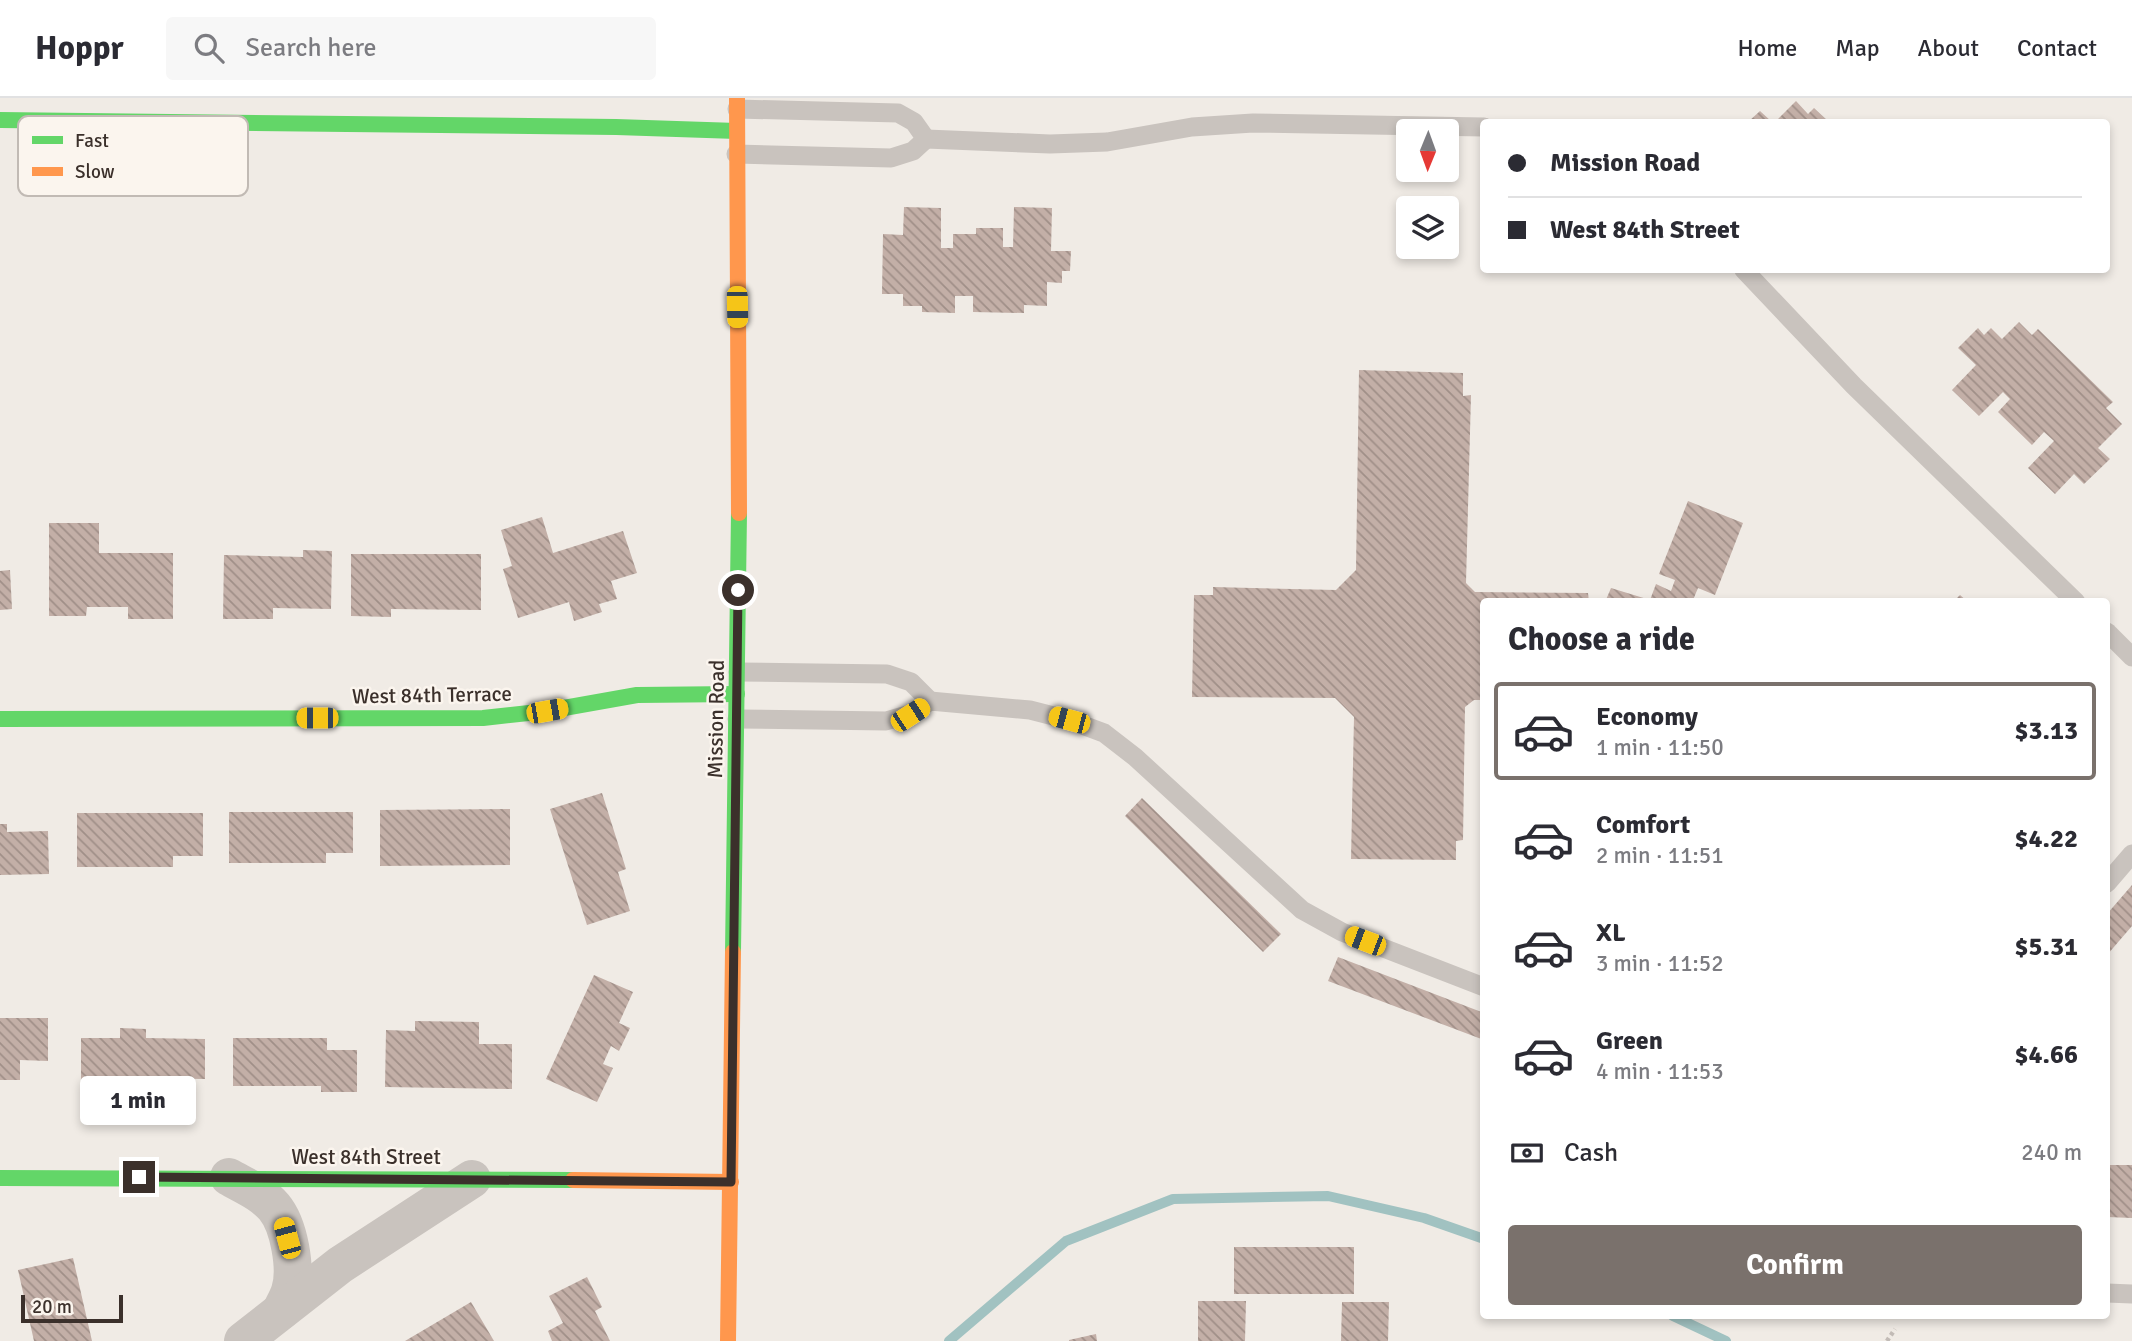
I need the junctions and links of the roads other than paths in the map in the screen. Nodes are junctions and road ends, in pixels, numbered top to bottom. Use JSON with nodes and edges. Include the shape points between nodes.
{"nodes":[{"id":1,"x":737,"y":103,"type":"edge"},
{"id":2,"x":0,"y":120,"type":"edge"},
{"id":3,"x":18,"y":120,"type":"edge"},
{"id":4,"x":248,"y":123,"type":"edge"},
{"id":5,"x":1480,"y":127,"type":"edge"},
{"id":6,"x":737,"y":131,"type":"junction"},
{"id":7,"x":926,"y":139,"type":"junction"},
{"id":8,"x":736,"y":155,"type":"junction"},
{"id":9,"x":1747,"y":273,"type":"edge"},
{"id":10,"x":2072,"y":598,"type":"edge"},
{"id":11,"x":2110,"y":635,"type":"edge"},
{"id":12,"x":2132,"y":657,"type":"edge"},
{"id":13,"x":738,"y":672,"type":"junction"},
{"id":14,"x":737,"y":694,"type":"junction"},
{"id":15,"x":930,"y":701,"type":"junction"},
{"id":16,"x":0,"y":719,"type":"edge"},
{"id":17,"x":737,"y":719,"type":"junction"},
{"id":18,"x":2132,"y":854,"type":"edge"},
{"id":19,"x":2110,"y":880,"type":"edge"},
{"id":20,"x":1480,"y":985,"type":"edge"},
{"id":21,"x":229,"y":1177,"type":"junction"},
{"id":22,"x":0,"y":1178,"type":"edge"},
{"id":23,"x":322,"y":1178,"type":"junction"},
{"id":24,"x":472,"y":1179,"type":"junction"},
{"id":25,"x":731,"y":1182,"type":"junction"},
{"id":26,"x":287,"y":1238,"type":"junction"},
{"id":27,"x":340,"y":1265,"type":"junction"},
{"id":28,"x":2110,"y":1293,"type":"edge"},
{"id":29,"x":2132,"y":1293,"type":"edge"},
{"id":30,"x":281,"y":1311,"type":"junction"},
{"id":31,"x":243,"y":1341,"type":"edge"},
{"id":32,"x":728,"y":1341,"type":"edge"}],
"edges":[{"from":1,"to":6,"type":"street","name":"Mission Road"},
{"from":1,"to":7,"type":"lane","via":[[898,113],[914,122]]},
{"from":2,"to":3,"type":"street"},
{"from":4,"to":6,"type":"street"},
{"from":5,"to":7,"type":"lane","via":[[1254,123],[1192,127],[1107,142]]},
{"from":6,"to":8,"type":"street","name":"Mission Road"},
{"from":7,"to":8,"type":"lane","via":[[912,151],[891,158]]},
{"from":8,"to":13,"type":"street","name":"Mission Road"},
{"from":9,"to":10,"type":"lane","via":[[1854,386]]},
{"from":11,"to":12,"type":"lane"},
{"from":13,"to":14,"type":"street","name":"Mission Road"},
{"from":13,"to":15,"type":"lane","via":[[887,674],[911,682]]},
{"from":14,"to":16,"type":"street","name":"West 84th Terrace","via":[[637,695],[483,718]]},
{"from":14,"to":17,"type":"street","name":"Mission Road"},
{"from":15,"to":17,"type":"lane","via":[[910,715],[886,721]]},
{"from":15,"to":20,"type":"lane","via":[[1030,710],[1104,733],[1302,910],[1342,932]]},
{"from":17,"to":25,"type":"street","name":"Mission Road"},
{"from":18,"to":19,"type":"lane"},
{"from":21,"to":22,"type":"street","name":"West 84th Street"},
{"from":21,"to":23,"type":"street","name":"West 84th Street"},
{"from":21,"to":26,"type":"street","via":[[275,1208]]},
{"from":23,"to":24,"type":"street","name":"West 84th Street"},
{"from":23,"to":26,"type":"street","via":[[296,1192]]},
{"from":24,"to":25,"type":"street","name":"West 84th Street"},
{"from":24,"to":27,"type":"street"},
{"from":25,"to":32,"type":"street","name":"Mission Road"},
{"from":26,"to":27,"type":"street","via":[[303,1266],[327,1270]]},
{"from":26,"to":30,"type":"street","via":[[293,1271]]},
{"from":27,"to":30,"type":"street"},
{"from":28,"to":29,"type":"lane"},
{"from":30,"to":31,"type":"street"}]}
